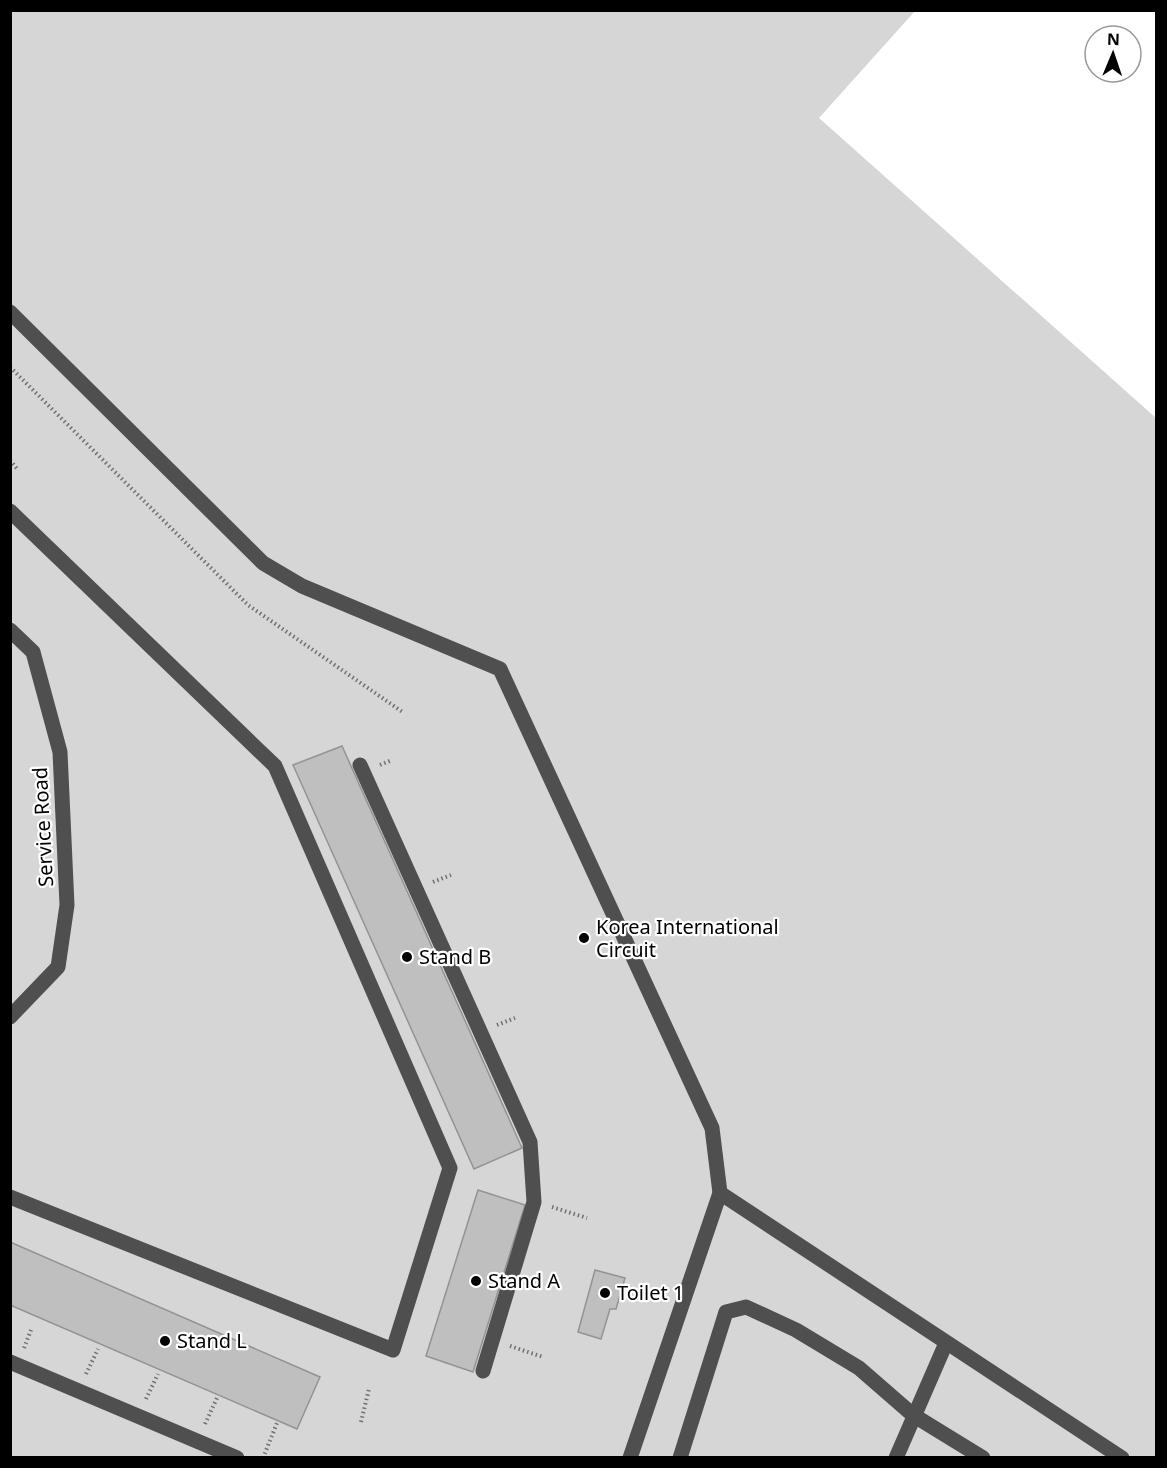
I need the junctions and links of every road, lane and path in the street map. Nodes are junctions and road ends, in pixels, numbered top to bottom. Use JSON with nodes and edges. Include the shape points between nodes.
{"nodes":[{"id":1,"x":10,"y":312,"type":"edge"},
{"id":2,"x":10,"y":367,"type":"edge"},
{"id":3,"x":10,"y":460,"type":"edge"},
{"id":4,"x":18,"y":470,"type":"dead end"},
{"id":5,"x":10,"y":511,"type":"edge"},
{"id":6,"x":10,"y":630,"type":"edge"},
{"id":7,"x":404,"y":713,"type":"dead end"},
{"id":8,"x":360,"y":765,"type":"dead end"},
{"id":9,"x":10,"y":1017,"type":"edge"},
{"id":10,"x":720,"y":1193,"type":"junction"},
{"id":11,"x":10,"y":1197,"type":"edge"},
{"id":12,"x":534,"y":1202,"type":"junction"},
{"id":13,"x":587,"y":1218,"type":"dead end"},
{"id":14,"x":493,"y":1340,"type":"junction"},
{"id":15,"x":946,"y":1343,"type":"junction"},
{"id":16,"x":98,"y":1349,"type":"dead end"},
{"id":17,"x":543,"y":1357,"type":"dead end"},
{"id":18,"x":10,"y":1362,"type":"edge"},
{"id":19,"x":483,"y":1371,"type":"dead end"},
{"id":20,"x":158,"y":1374,"type":"dead end"},
{"id":21,"x":369,"y":1389,"type":"dead end"},
{"id":22,"x":78,"y":1391,"type":"junction"},
{"id":23,"x":217,"y":1398,"type":"dead end"},
{"id":24,"x":913,"y":1415,"type":"junction"},
{"id":25,"x":138,"y":1416,"type":"junction"},
{"id":26,"x":362,"y":1422,"type":"dead end"},
{"id":27,"x":277,"y":1423,"type":"dead end"},
{"id":28,"x":197,"y":1440,"type":"junction"},
{"id":29,"x":237,"y":1458,"type":"edge"},
{"id":30,"x":262,"y":1458,"type":"edge"},
{"id":31,"x":630,"y":1458,"type":"edge"},
{"id":32,"x":680,"y":1458,"type":"edge"},
{"id":33,"x":896,"y":1458,"type":"edge"},
{"id":34,"x":983,"y":1458,"type":"edge"},
{"id":35,"x":1122,"y":1458,"type":"edge"}],
"edges":[{"from":1,"to":10,"type":"street","via":[[263,563],[302,586],[500,669],[712,1128]]},
{"from":2,"to":7,"type":"path","via":[[248,605]]},
{"from":3,"to":4,"type":"path"},
{"from":5,"to":11,"type":"street","via":[[274,766],[450,1168],[393,1350]]},
{"from":6,"to":9,"type":"street","name":"Service Road","via":[[33,652],[60,752],[67,905],[58,967]]},
{"from":8,"to":12,"type":"street","via":[[530,1142]]},
{"from":10,"to":15,"type":"street"},
{"from":10,"to":31,"type":"street"},
{"from":12,"to":13,"type":"path"},
{"from":12,"to":14,"type":"street"},
{"from":14,"to":17,"type":"path"},
{"from":14,"to":19,"type":"street"},
{"from":15,"to":24,"type":"street"},
{"from":15,"to":35,"type":"street"},
{"from":16,"to":22,"type":"path"},
{"from":18,"to":22,"type":"street"},
{"from":20,"to":25,"type":"path"},
{"from":21,"to":26,"type":"path"},
{"from":22,"to":25,"type":"street"},
{"from":23,"to":28,"type":"path"},
{"from":24,"to":32,"type":"street","via":[[859,1368],[796,1330],[746,1307],[726,1312]]},
{"from":24,"to":33,"type":"street"},
{"from":24,"to":34,"type":"street"},
{"from":25,"to":28,"type":"street"},
{"from":27,"to":30,"type":"path"},
{"from":28,"to":29,"type":"street"}]}
